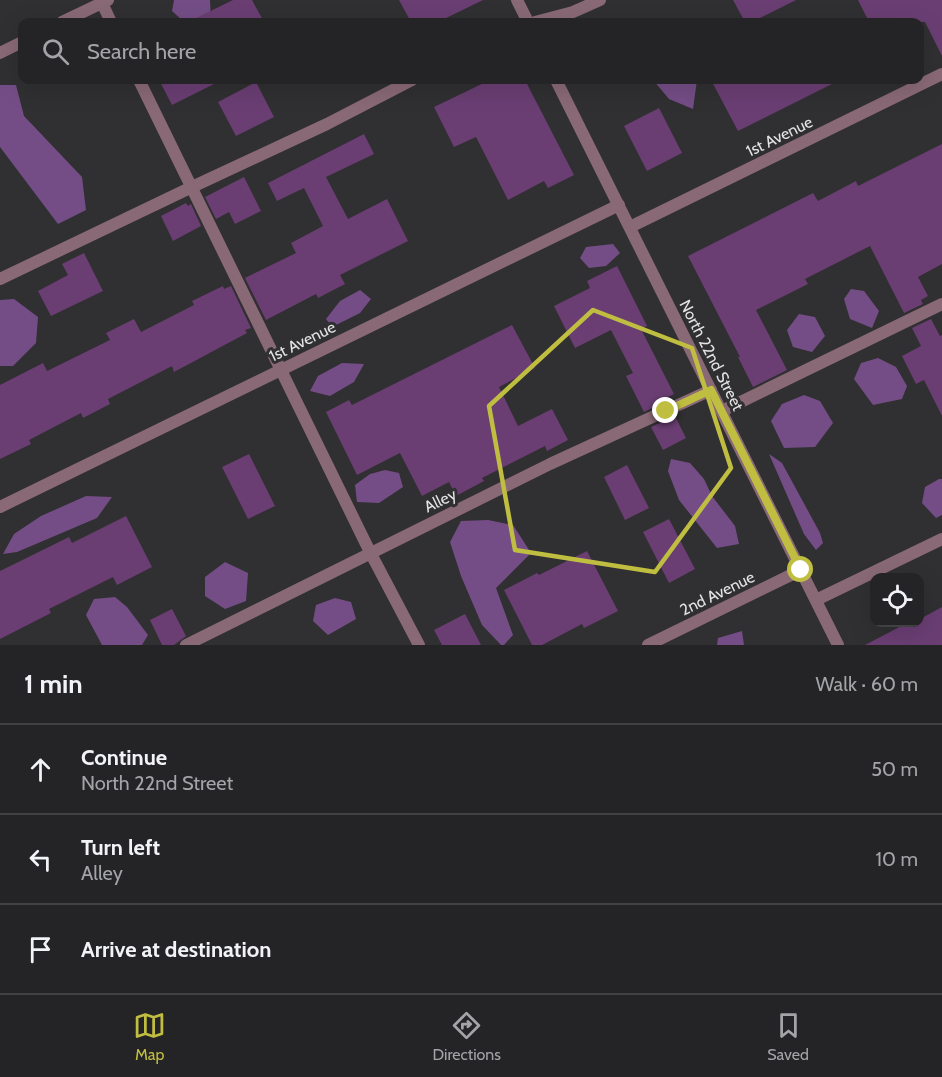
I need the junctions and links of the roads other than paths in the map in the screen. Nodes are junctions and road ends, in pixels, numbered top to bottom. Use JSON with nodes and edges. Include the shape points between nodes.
{"nodes":[{"id":1,"x":517,"y":0,"type":"edge"},
{"id":2,"x":600,"y":0,"type":"edge"},
{"id":3,"x":105,"y":2,"type":"edge"},
{"id":4,"x":71,"y":18,"type":"edge"},
{"id":5,"x":110,"y":18,"type":"edge"},
{"id":6,"x":526,"y":18,"type":"edge"},
{"id":7,"x":550,"y":18,"type":"edge"},
{"id":8,"x":18,"y":44,"type":"edge"},
{"id":9,"x":0,"y":53,"type":"edge"},
{"id":10,"x":942,"y":74,"type":"edge"},
{"id":11,"x":924,"y":83,"type":"edge"},
{"id":12,"x":141,"y":84,"type":"edge"},
{"id":13,"x":404,"y":84,"type":"edge"},
{"id":14,"x":558,"y":84,"type":"edge"},
{"id":15,"x":922,"y":84,"type":"edge"},
{"id":16,"x":192,"y":186,"type":"junction"},
{"id":17,"x":619,"y":206,"type":"junction"},
{"id":18,"x":630,"y":227,"type":"junction"},
{"id":19,"x":0,"y":279,"type":"edge"},
{"id":20,"x":942,"y":304,"type":"edge"},
{"id":21,"x":281,"y":370,"type":"junction"},
{"id":22,"x":711,"y":390,"type":"junction"},
{"id":23,"x":722,"y":411,"type":"junction"},
{"id":24,"x":0,"y":507,"type":"edge"},
{"id":25,"x":942,"y":539,"type":"edge"},
{"id":26,"x":370,"y":552,"type":"junction"},
{"id":27,"x":801,"y":570,"type":"junction"},
{"id":28,"x":816,"y":600,"type":"junction"},
{"id":29,"x":186,"y":645,"type":"edge"},
{"id":30,"x":419,"y":645,"type":"edge"},
{"id":31,"x":648,"y":645,"type":"edge"},
{"id":32,"x":838,"y":645,"type":"edge"}],
"edges":[{"from":1,"to":6,"type":"street"},
{"from":2,"to":7,"type":"street"},
{"from":3,"to":4,"type":"street"},
{"from":3,"to":5,"type":"street"},
{"from":8,"to":9,"type":"street"},
{"from":10,"to":11,"type":"street","name":"1st Avenue"},
{"from":12,"to":16,"type":"street"},
{"from":13,"to":16,"type":"street"},
{"from":14,"to":17,"type":"street","name":"North 22nd Street"},
{"from":15,"to":18,"type":"street","name":"1st Avenue"},
{"from":16,"to":19,"type":"street"},
{"from":16,"to":21,"type":"street"},
{"from":17,"to":18,"type":"street","name":"North 22nd Street"},
{"from":17,"to":21,"type":"street","name":"1st Avenue"},
{"from":18,"to":22,"type":"street","name":"North 22nd Street"},
{"from":20,"to":23,"type":"street"},
{"from":21,"to":24,"type":"street","name":"1st Avenue"},
{"from":21,"to":26,"type":"street"},
{"from":22,"to":23,"type":"street","name":"North 22nd Street"},
{"from":22,"to":26,"type":"street","name":"Alley"},
{"from":23,"to":27,"type":"street","name":"North 22nd Street"},
{"from":25,"to":28,"type":"street"},
{"from":26,"to":29,"type":"street","name":"Alley"},
{"from":26,"to":30,"type":"street"},
{"from":27,"to":28,"type":"street","name":"North 22nd Street"},
{"from":27,"to":31,"type":"street","name":"2nd Avenue"},
{"from":28,"to":32,"type":"street","name":"North 22nd Street"}]}
